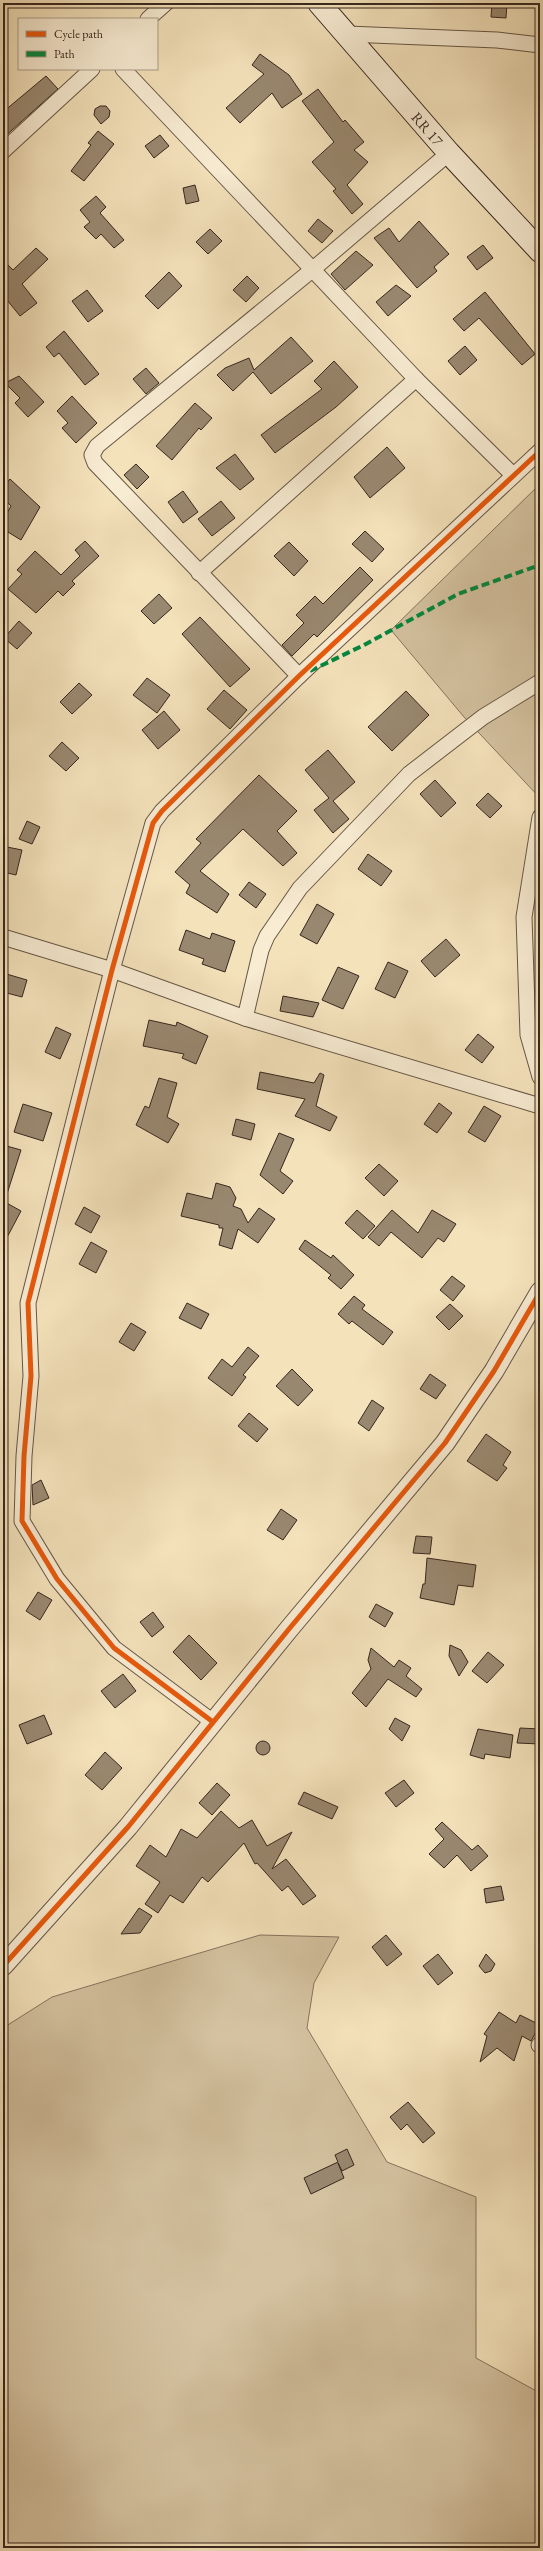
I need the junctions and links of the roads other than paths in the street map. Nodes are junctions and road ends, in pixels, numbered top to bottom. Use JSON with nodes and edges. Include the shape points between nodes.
{"nodes":[{"id":1,"x":166,"y":3,"type":"edge"},
{"id":2,"x":319,"y":3,"type":"edge"},
{"id":3,"x":149,"y":18,"type":"edge"},
{"id":4,"x":347,"y":34,"type":"junction"},
{"id":5,"x":540,"y":45,"type":"edge"},
{"id":6,"x":91,"y":70,"type":"edge"},
{"id":7,"x":124,"y":70,"type":"edge"},
{"id":8,"x":3,"y":151,"type":"edge"},
{"id":9,"x":449,"y":153,"type":"junction"},
{"id":10,"x":540,"y":251,"type":"edge"},
{"id":11,"x":312,"y":270,"type":"junction"},
{"id":12,"x":416,"y":379,"type":"junction"},
{"id":13,"x":540,"y":450,"type":"edge"},
{"id":14,"x":513,"y":475,"type":"junction"},
{"id":15,"x":199,"y":573,"type":"junction"},
{"id":16,"x":298,"y":676,"type":"junction"},
{"id":17,"x":540,"y":682,"type":"edge"},
{"id":18,"x":540,"y":817,"type":"edge"},
{"id":19,"x":3,"y":937,"type":"edge"},
{"id":20,"x":112,"y":970,"type":"junction"},
{"id":21,"x":245,"y":1018,"type":"junction"},
{"id":22,"x":540,"y":1077,"type":"edge"},
{"id":23,"x":540,"y":1106,"type":"edge"},
{"id":24,"x":540,"y":1292,"type":"edge"},
{"id":25,"x":213,"y":1722,"type":"junction"},
{"id":26,"x":3,"y":1966,"type":"edge"}],
"edges":[{"from":1,"to":3,"type":"street"},
{"from":2,"to":4,"type":"main road","name":"RR 17","number":"RR 17"},
{"from":4,"to":5,"type":"street","via":[[497,40]]},
{"from":4,"to":9,"type":"main road","name":"RR 17","number":"RR 17"},
{"from":6,"to":8,"type":"street"},
{"from":7,"to":11,"type":"street"},
{"from":9,"to":10,"type":"main road","name":"RR 17","number":"RR 17"},
{"from":9,"to":11,"type":"street"},
{"from":11,"to":12,"type":"street"},
{"from":11,"to":15,"type":"street","via":[[97,446],[92,455],[95,463]]},
{"from":12,"to":14,"type":"street"},
{"from":12,"to":15,"type":"street"},
{"from":13,"to":14,"type":"street"},
{"from":14,"to":16,"type":"street"},
{"from":15,"to":16,"type":"street"},
{"from":16,"to":20,"type":"street","via":[[162,811],[153,823]]},
{"from":17,"to":21,"type":"street","via":[[483,717],[409,774],[300,888],[267,936],[261,950]]},
{"from":18,"to":22,"type":"street","via":[[524,917],[528,1035]]},
{"from":19,"to":20,"type":"street"},
{"from":20,"to":21,"type":"street"},
{"from":20,"to":25,"type":"street","via":[[28,1303],[32,1376],[24,1456],[22,1521],[57,1578],[114,1648]]},
{"from":21,"to":23,"type":"street"},
{"from":24,"to":25,"type":"street","via":[[494,1371],[445,1443]]},
{"from":25,"to":26,"type":"street","via":[[123,1833]]}]}
